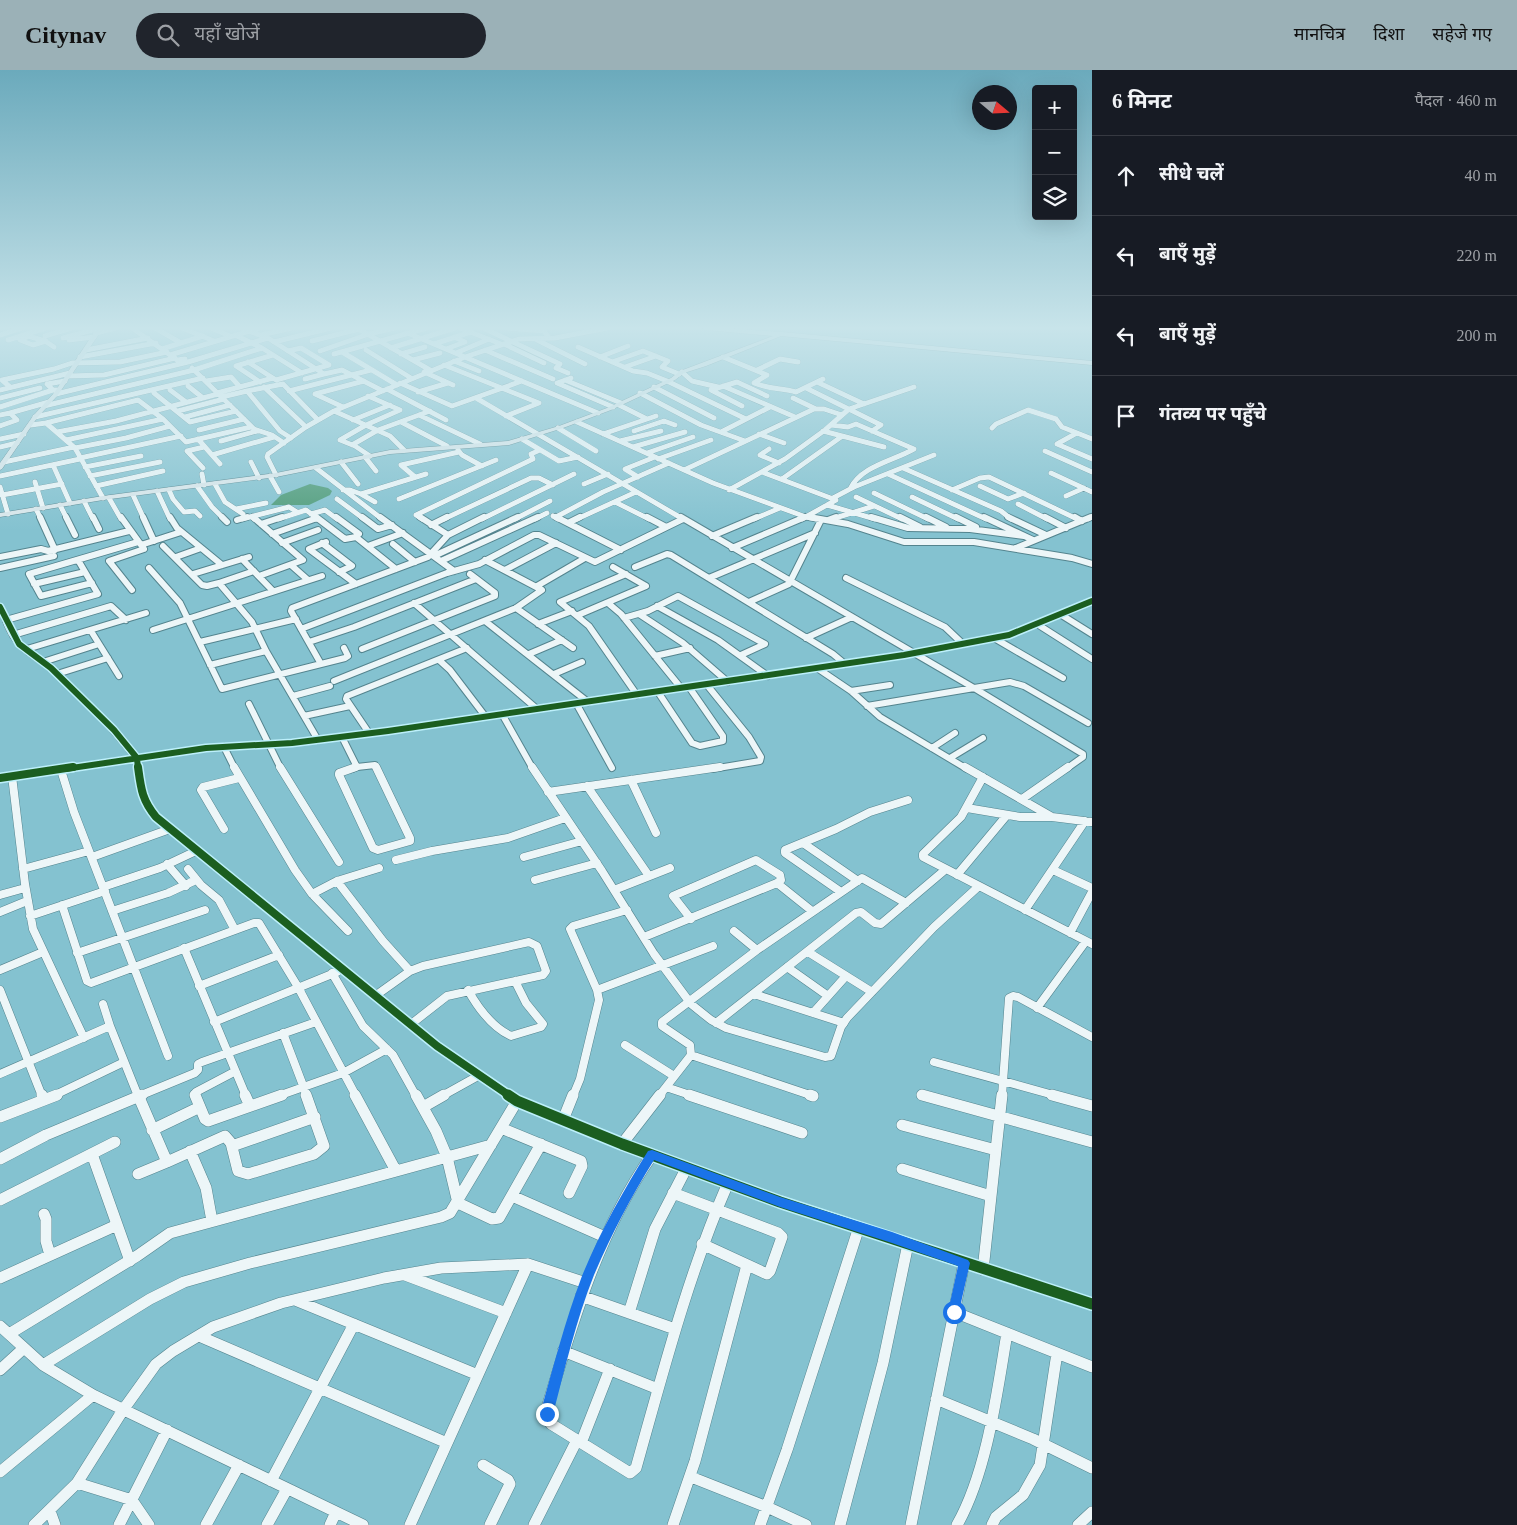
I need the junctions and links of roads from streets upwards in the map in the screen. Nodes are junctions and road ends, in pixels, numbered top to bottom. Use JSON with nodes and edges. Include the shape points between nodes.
{"nodes":[{"id":1,"x":39,"y":396,"type":"edge"},
{"id":2,"x":52,"y":396,"type":"edge"},
{"id":3,"x":85,"y":396,"type":"edge"},
{"id":4,"x":126,"y":396,"type":"edge"},
{"id":5,"x":158,"y":396,"type":"edge"},
{"id":6,"x":178,"y":396,"type":"edge"},
{"id":7,"x":200,"y":396,"type":"edge"},
{"id":8,"x":215,"y":396,"type":"edge"},
{"id":9,"x":218,"y":396,"type":"edge"},
{"id":10,"x":221,"y":396,"type":"edge"},
{"id":11,"x":251,"y":396,"type":"edge"},
{"id":12,"x":273,"y":396,"type":"edge"},
{"id":13,"x":295,"y":396,"type":"edge"},
{"id":14,"x":319,"y":396,"type":"edge"},
{"id":15,"x":368,"y":396,"type":"joint"},
{"id":16,"x":398,"y":396,"type":"edge"},
{"id":17,"x":427,"y":396,"type":"edge"},
{"id":18,"x":482,"y":396,"type":"edge"},
{"id":19,"x":522,"y":396,"type":"edge"},
{"id":20,"x":557,"y":396,"type":"edge"},
{"id":21,"x":593,"y":396,"type":"edge"},
{"id":22,"x":599,"y":396,"type":"edge"},
{"id":23,"x":636,"y":396,"type":"edge"},
{"id":24,"x":644,"y":396,"type":"edge"},
{"id":25,"x":671,"y":396,"type":"edge"},
{"id":26,"x":697,"y":396,"type":"edge"},
{"id":27,"x":722,"y":396,"type":"edge"},
{"id":28,"x":743,"y":396,"type":"edge"},
{"id":29,"x":767,"y":396,"type":"edge"},
{"id":30,"x":822,"y":396,"type":"edge"},
{"id":31,"x":847,"y":396,"type":"edge"},
{"id":32,"x":888,"y":396,"type":"edge"},
{"id":33,"x":203,"y":398,"type":"junction"},
{"id":34,"x":476,"y":398,"type":"junction"},
{"id":35,"x":793,"y":398,"type":"dead end"},
{"id":36,"x":756,"y":401,"type":"junction"},
{"id":37,"x":186,"y":402,"type":"junction"},
{"id":38,"x":46,"y":404,"type":"junction"},
{"id":39,"x":122,"y":404,"type":"junction"},
{"id":40,"x":864,"y":404,"type":"junction"},
{"id":41,"x":230,"y":405,"type":"junction"},
{"id":42,"x":618,"y":405,"type":"junction"},
{"id":43,"x":170,"y":406,"type":"junction"},
{"id":44,"x":390,"y":406,"type":"junction"},
{"id":45,"x":742,"y":406,"type":"junction"},
{"id":46,"x":0,"y":407,"type":"edge"},
{"id":47,"x":343,"y":407,"type":"junction"},
{"id":48,"x":770,"y":408,"type":"junction"},
{"id":49,"x":816,"y":409,"type":"junction"},
{"id":50,"x":849,"y":409,"type":"junction"},
{"id":51,"x":103,"y":410,"type":"junction"},
{"id":52,"x":152,"y":410,"type":"junction"},
{"id":53,"x":178,"y":411,"type":"junction"},
{"id":54,"x":236,"y":411,"type":"junction"},
{"id":55,"x":334,"y":411,"type":"junction"},
{"id":56,"x":430,"y":411,"type":"junction"},
{"id":57,"x":728,"y":411,"type":"junction"},
{"id":58,"x":93,"y":412,"type":"junction"},
{"id":59,"x":10,"y":413,"type":"junction"},
{"id":60,"x":598,"y":413,"type":"junction"},
{"id":61,"x":0,"y":415,"type":"edge"},
{"id":62,"x":419,"y":415,"type":"junction"},
{"id":63,"x":842,"y":415,"type":"junction"},
{"id":64,"x":79,"y":416,"type":"junction"},
{"id":65,"x":134,"y":416,"type":"junction"},
{"id":66,"x":506,"y":416,"type":"junction"},
{"id":67,"x":656,"y":416,"type":"dead end"},
{"id":68,"x":35,"y":417,"type":"junction"},
{"id":69,"x":185,"y":417,"type":"junction"},
{"id":70,"x":795,"y":417,"type":"junction"},
{"id":71,"x":714,"y":418,"type":"dead end"},
{"id":72,"x":868,"y":418,"type":"junction"},
{"id":73,"x":163,"y":419,"type":"junction"},
{"id":74,"x":244,"y":419,"type":"junction"},
{"id":75,"x":647,"y":419,"type":"junction"},
{"id":76,"x":746,"y":419,"type":"junction"},
{"id":77,"x":318,"y":420,"type":"junction"},
{"id":78,"x":353,"y":420,"type":"junction"},
{"id":79,"x":446,"y":420,"type":"dead end"},
{"id":80,"x":116,"y":421,"type":"junction"},
{"id":81,"x":402,"y":422,"type":"junction"},
{"id":82,"x":577,"y":422,"type":"junction"},
{"id":83,"x":46,"y":423,"type":"junction"},
{"id":84,"x":100,"y":424,"type":"junction"},
{"id":85,"x":856,"y":424,"type":"junction"},
{"id":86,"x":366,"y":425,"type":"junction"},
{"id":87,"x":675,"y":425,"type":"dead end"},
{"id":88,"x":831,"y":425,"type":"junction"},
{"id":89,"x":0,"y":426,"type":"edge"},
{"id":90,"x":31,"y":426,"type":"junction"},
{"id":91,"x":170,"y":426,"type":"junction"},
{"id":92,"x":626,"y":426,"type":"junction"},
{"id":93,"x":86,"y":427,"type":"junction"},
{"id":94,"x":251,"y":427,"type":"junction"},
{"id":95,"x":306,"y":427,"type":"junction"},
{"id":96,"x":125,"y":428,"type":"junction"},
{"id":97,"x":558,"y":428,"type":"junction"},
{"id":98,"x":992,"y":428,"type":"dead end"},
{"id":99,"x":200,"y":430,"type":"dead end"},
{"id":100,"x":378,"y":430,"type":"junction"},
{"id":101,"x":257,"y":431,"type":"junction"},
{"id":102,"x":634,"y":431,"type":"junction"},
{"id":103,"x":661,"y":431,"type":"dead end"},
{"id":104,"x":823,"y":431,"type":"junction"},
{"id":105,"x":872,"y":431,"type":"junction"},
{"id":106,"x":57,"y":432,"type":"junction"},
{"id":107,"x":685,"y":432,"type":"dead end"},
{"id":108,"x":721,"y":432,"type":"junction"},
{"id":109,"x":24,"y":434,"type":"junction"},
{"id":110,"x":604,"y":434,"type":"junction"},
{"id":111,"x":759,"y":434,"type":"junction"},
{"id":112,"x":1076,"y":434,"type":"junction"},
{"id":113,"x":538,"y":435,"type":"junction"},
{"id":114,"x":181,"y":436,"type":"junction"},
{"id":115,"x":642,"y":436,"type":"junction"},
{"id":116,"x":274,"y":437,"type":"junction"},
{"id":117,"x":693,"y":437,"type":"dead end"},
{"id":118,"x":842,"y":437,"type":"junction"},
{"id":119,"x":292,"y":438,"type":"junction"},
{"id":120,"x":1092,"y":438,"type":"edge"},
{"id":121,"x":0,"y":439,"type":"edge"},
{"id":122,"x":198,"y":439,"type":"junction"},
{"id":123,"x":522,"y":439,"type":"junction"},
{"id":124,"x":66,"y":440,"type":"junction"},
{"id":125,"x":711,"y":440,"type":"dead end"},
{"id":126,"x":221,"y":441,"type":"dead end"},
{"id":127,"x":620,"y":441,"type":"junction"},
{"id":128,"x":745,"y":441,"type":"junction"},
{"id":129,"x":186,"y":442,"type":"junction"},
{"id":130,"x":17,"y":443,"type":"junction"},
{"id":131,"x":284,"y":443,"type":"junction"},
{"id":132,"x":784,"y":443,"type":"dead end"},
{"id":133,"x":480,"y":444,"type":"junction"},
{"id":134,"x":352,"y":445,"type":"junction"},
{"id":135,"x":447,"y":446,"type":"junction"},
{"id":136,"x":0,"y":447,"type":"edge"},
{"id":137,"x":204,"y":447,"type":"junction"},
{"id":138,"x":633,"y":447,"type":"junction"},
{"id":139,"x":884,"y":447,"type":"dead end"},
{"id":140,"x":74,"y":448,"type":"junction"},
{"id":141,"x":1067,"y":448,"type":"junction"},
{"id":142,"x":458,"y":449,"type":"junction"},
{"id":143,"x":769,"y":449,"type":"dead end"},
{"id":144,"x":192,"y":450,"type":"junction"},
{"id":145,"x":404,"y":450,"type":"junction"},
{"id":146,"x":540,"y":450,"type":"junction"},
{"id":147,"x":1045,"y":451,"type":"dead end"},
{"id":148,"x":596,"y":452,"type":"dead end"},
{"id":149,"x":647,"y":453,"type":"junction"},
{"id":150,"x":1051,"y":454,"type":"junction"},
{"id":151,"x":212,"y":455,"type":"junction"},
{"id":152,"x":934,"y":455,"type":"dead end"},
{"id":153,"x":141,"y":456,"type":"dead end"},
{"id":154,"x":367,"y":456,"type":"junction"},
{"id":155,"x":578,"y":457,"type":"junction"},
{"id":156,"x":80,"y":458,"type":"junction"},
{"id":157,"x":656,"y":458,"type":"junction"},
{"id":158,"x":894,"y":459,"type":"junction"},
{"id":159,"x":1092,"y":459,"type":"edge"},
{"id":160,"x":496,"y":460,"type":"dead end"},
{"id":161,"x":2,"y":462,"type":"edge"},
{"id":162,"x":160,"y":462,"type":"dead end"},
{"id":163,"x":251,"y":462,"type":"dead end"},
{"id":164,"x":341,"y":462,"type":"junction"},
{"id":165,"x":780,"y":463,"type":"junction"},
{"id":166,"x":220,"y":464,"type":"dead end"},
{"id":167,"x":669,"y":464,"type":"junction"},
{"id":168,"x":53,"y":465,"type":"junction"},
{"id":169,"x":910,"y":465,"type":"junction"},
{"id":170,"x":482,"y":466,"type":"junction"},
{"id":171,"x":85,"y":467,"type":"junction"},
{"id":172,"x":203,"y":468,"type":"dead end"},
{"id":173,"x":316,"y":468,"type":"junction"},
{"id":174,"x":903,"y":468,"type":"junction"},
{"id":175,"x":684,"y":470,"type":"junction"},
{"id":176,"x":163,"y":471,"type":"dead end"},
{"id":177,"x":376,"y":471,"type":"dead end"},
{"id":178,"x":1091,"y":471,"type":"edge"},
{"id":179,"x":762,"y":472,"type":"junction"},
{"id":180,"x":1051,"y":473,"type":"dead end"},
{"id":181,"x":202,"y":474,"type":"dead end"},
{"id":182,"x":426,"y":474,"type":"dead end"},
{"id":183,"x":574,"y":474,"type":"dead end"},
{"id":184,"x":608,"y":474,"type":"junction"},
{"id":185,"x":888,"y":474,"type":"junction"},
{"id":186,"x":0,"y":476,"type":"edge"},
{"id":187,"x":90,"y":476,"type":"junction"},
{"id":188,"x":273,"y":476,"type":"junction"},
{"id":189,"x":415,"y":477,"type":"junction"},
{"id":190,"x":638,"y":477,"type":"junction"},
{"id":191,"x":259,"y":478,"type":"junction"},
{"id":192,"x":782,"y":479,"type":"junction"},
{"id":193,"x":35,"y":482,"type":"dead end"},
{"id":194,"x":62,"y":484,"type":"junction"},
{"id":195,"x":215,"y":484,"type":"junction"},
{"id":196,"x":358,"y":484,"type":"dead end"},
{"id":197,"x":553,"y":484,"type":"junction"},
{"id":198,"x":584,"y":484,"type":"dead end"},
{"id":199,"x":623,"y":484,"type":"junction"},
{"id":200,"x":96,"y":486,"type":"junction"},
{"id":201,"x":200,"y":486,"type":"junction"},
{"id":202,"x":980,"y":486,"type":"dead end"},
{"id":203,"x":0,"y":487,"type":"edge"},
{"id":204,"x":1084,"y":488,"type":"junction"},
{"id":205,"x":37,"y":489,"type":"junction"},
{"id":206,"x":850,"y":489,"type":"junction"},
{"id":207,"x":169,"y":490,"type":"junction"},
{"id":208,"x":343,"y":490,"type":"junction"},
{"id":209,"x":729,"y":490,"type":"junction"},
{"id":210,"x":952,"y":490,"type":"junction"},
{"id":211,"x":157,"y":491,"type":"junction"},
{"id":212,"x":279,"y":492,"type":"dead end"},
{"id":213,"x":636,"y":492,"type":"junction"},
{"id":214,"x":1092,"y":492,"type":"edge"},
{"id":215,"x":874,"y":493,"type":"dead end"},
{"id":216,"x":1024,"y":493,"type":"junction"},
{"id":217,"x":361,"y":494,"type":"junction"},
{"id":218,"x":2,"y":495,"type":"junction"},
{"id":219,"x":133,"y":495,"type":"junction"},
{"id":220,"x":1066,"y":496,"type":"dead end"},
{"id":221,"x":856,"y":497,"type":"dead end"},
{"id":222,"x":912,"y":497,"type":"dead end"},
{"id":223,"x":106,"y":498,"type":"junction"},
{"id":224,"x":833,"y":498,"type":"junction"},
{"id":225,"x":337,"y":499,"type":"dead end"},
{"id":226,"x":398,"y":499,"type":"dead end"},
{"id":227,"x":84,"y":501,"type":"junction"},
{"id":228,"x":550,"y":501,"type":"dead end"},
{"id":229,"x":247,"y":502,"type":"dead end"},
{"id":230,"x":375,"y":502,"type":"dead end"},
{"id":231,"x":615,"y":502,"type":"junction"},
{"id":232,"x":70,"y":503,"type":"junction"},
{"id":233,"x":266,"y":503,"type":"dead end"},
{"id":234,"x":1018,"y":504,"type":"dead end"},
{"id":235,"x":60,"y":505,"type":"junction"},
{"id":236,"x":827,"y":506,"type":"junction"},
{"id":237,"x":874,"y":506,"type":"junction"},
{"id":238,"x":233,"y":508,"type":"junction"},
{"id":239,"x":537,"y":508,"type":"junction"},
{"id":240,"x":780,"y":508,"type":"junction"},
{"id":241,"x":40,"y":509,"type":"junction"},
{"id":242,"x":297,"y":512,"type":"junction"},
{"id":243,"x":547,"y":513,"type":"junction"},
{"id":244,"x":853,"y":513,"type":"junction"},
{"id":245,"x":8,"y":514,"type":"junction"},
{"id":246,"x":243,"y":514,"type":"dead end"},
{"id":247,"x":311,"y":514,"type":"junction"},
{"id":248,"x":0,"y":515,"type":"edge"},
{"id":249,"x":200,"y":516,"type":"dead end"},
{"id":250,"x":252,"y":517,"type":"junction"},
{"id":251,"x":556,"y":517,"type":"junction"},
{"id":252,"x":806,"y":517,"type":"junction"},
{"id":253,"x":1092,"y":517,"type":"edge"},
{"id":254,"x":317,"y":518,"type":"junction"},
{"id":255,"x":683,"y":519,"type":"junction"},
{"id":256,"x":238,"y":520,"type":"dead end"},
{"id":257,"x":824,"y":520,"type":"junction"},
{"id":258,"x":1082,"y":521,"type":"junction"},
{"id":259,"x":227,"y":522,"type":"dead end"},
{"id":260,"x":568,"y":523,"type":"junction"},
{"id":261,"x":261,"y":524,"type":"junction"},
{"id":262,"x":392,"y":525,"type":"junction"},
{"id":263,"x":430,"y":525,"type":"junction"},
{"id":264,"x":666,"y":527,"type":"junction"},
{"id":265,"x":922,"y":528,"type":"junction"},
{"id":266,"x":948,"y":528,"type":"junction"},
{"id":267,"x":1066,"y":528,"type":"junction"},
{"id":268,"x":99,"y":529,"type":"dead end"},
{"id":269,"x":318,"y":530,"type":"dead end"},
{"id":270,"x":129,"y":531,"type":"junction"},
{"id":271,"x":985,"y":531,"type":"junction"},
{"id":272,"x":181,"y":532,"type":"junction"},
{"id":273,"x":403,"y":533,"type":"junction"},
{"id":274,"x":814,"y":533,"type":"junction"},
{"id":275,"x":272,"y":534,"type":"junction"},
{"id":276,"x":75,"y":535,"type":"dead end"},
{"id":277,"x":448,"y":535,"type":"junction"},
{"id":278,"x":1046,"y":535,"type":"junction"},
{"id":279,"x":712,"y":536,"type":"junction"},
{"id":280,"x":1024,"y":536,"type":"junction"},
{"id":281,"x":356,"y":537,"type":"junction"},
{"id":282,"x":1033,"y":540,"type":"junction"},
{"id":283,"x":154,"y":541,"type":"junction"},
{"id":284,"x":282,"y":542,"type":"junction"},
{"id":285,"x":987,"y":543,"type":"junction"},
{"id":286,"x":140,"y":544,"type":"junction"},
{"id":287,"x":393,"y":544,"type":"dead end"},
{"id":288,"x":556,"y":544,"type":"junction"},
{"id":289,"x":163,"y":546,"type":"dead end"},
{"id":290,"x":368,"y":546,"type":"junction"},
{"id":291,"x":201,"y":548,"type":"junction"},
{"id":292,"x":732,"y":548,"type":"junction"},
{"id":293,"x":1016,"y":548,"type":"junction"},
{"id":294,"x":621,"y":550,"type":"junction"},
{"id":295,"x":54,"y":553,"type":"junction"},
{"id":296,"x":433,"y":555,"type":"junction"},
{"id":297,"x":0,"y":557,"type":"edge"},
{"id":298,"x":176,"y":557,"type":"junction"},
{"id":299,"x":250,"y":557,"type":"dead end"},
{"id":300,"x":585,"y":558,"type":"junction"},
{"id":301,"x":242,"y":559,"type":"junction"},
{"id":302,"x":752,"y":559,"type":"junction"},
{"id":303,"x":78,"y":560,"type":"junction"},
{"id":304,"x":485,"y":560,"type":"junction"},
{"id":305,"x":440,"y":561,"type":"junction"},
{"id":306,"x":416,"y":562,"type":"junction"},
{"id":307,"x":1092,"y":564,"type":"edge"},
{"id":308,"x":222,"y":565,"type":"junction"},
{"id":309,"x":291,"y":565,"type":"junction"},
{"id":310,"x":612,"y":567,"type":"dead end"},
{"id":311,"x":635,"y":567,"type":"dead end"},
{"id":312,"x":0,"y":568,"type":"edge"},
{"id":313,"x":149,"y":568,"type":"dead end"},
{"id":314,"x":396,"y":569,"type":"junction"},
{"id":315,"x":505,"y":570,"type":"junction"},
{"id":316,"x":254,"y":571,"type":"junction"},
{"id":317,"x":454,"y":571,"type":"junction"},
{"id":318,"x":86,"y":572,"type":"junction"},
{"id":319,"x":339,"y":572,"type":"junction"},
{"id":320,"x":193,"y":574,"type":"junction"},
{"id":321,"x":626,"y":574,"type":"junction"},
{"id":322,"x":259,"y":576,"type":"junction"},
{"id":323,"x":322,"y":576,"type":"dead end"},
{"id":324,"x":709,"y":578,"type":"junction"},
{"id":325,"x":846,"y":578,"type":"dead end"},
{"id":326,"x":308,"y":580,"type":"junction"},
{"id":327,"x":790,"y":581,"type":"junction"},
{"id":328,"x":92,"y":583,"type":"junction"},
{"id":329,"x":219,"y":583,"type":"junction"},
{"id":330,"x":34,"y":584,"type":"junction"},
{"id":331,"x":356,"y":584,"type":"junction"},
{"id":332,"x":537,"y":586,"type":"junction"},
{"id":333,"x":132,"y":590,"type":"dead end"},
{"id":334,"x":273,"y":591,"type":"junction"},
{"id":335,"x":237,"y":602,"type":"junction"},
{"id":336,"x":749,"y":602,"type":"junction"},
{"id":337,"x":414,"y":603,"type":"junction"},
{"id":338,"x":608,"y":603,"type":"junction"},
{"id":339,"x":1091,"y":603,"type":"edge"},
{"id":340,"x":657,"y":606,"type":"junction"},
{"id":341,"x":0,"y":607,"type":"edge"},
{"id":342,"x":516,"y":608,"type":"junction"},
{"id":343,"x":146,"y":613,"type":"dead end"},
{"id":344,"x":575,"y":613,"type":"junction"},
{"id":345,"x":639,"y":614,"type":"junction"},
{"id":346,"x":1060,"y":614,"type":"junction"},
{"id":347,"x":852,"y":617,"type":"junction"},
{"id":348,"x":187,"y":618,"type":"junction"},
{"id":349,"x":624,"y":618,"type":"junction"},
{"id":350,"x":296,"y":619,"type":"junction"},
{"id":351,"x":6,"y":620,"type":"junction"},
{"id":352,"x":126,"y":620,"type":"junction"},
{"id":353,"x":434,"y":620,"type":"junction"},
{"id":354,"x":485,"y":621,"type":"junction"},
{"id":355,"x":538,"y":624,"type":"junction"},
{"id":356,"x":1036,"y":624,"type":"junction"},
{"id":357,"x":255,"y":629,"type":"junction"},
{"id":358,"x":301,"y":629,"type":"junction"},
{"id":359,"x":152,"y":630,"type":"dead end"},
{"id":360,"x":91,"y":631,"type":"junction"},
{"id":361,"x":1092,"y":634,"type":"edge"},
{"id":362,"x":451,"y":635,"type":"junction"},
{"id":363,"x":13,"y":636,"type":"junction"},
{"id":364,"x":806,"y":638,"type":"junction"},
{"id":365,"x":994,"y":638,"type":"junction"},
{"id":366,"x":562,"y":640,"type":"junction"},
{"id":367,"x":200,"y":642,"type":"junction"},
{"id":368,"x":309,"y":642,"type":"junction"},
{"id":369,"x":99,"y":644,"type":"junction"},
{"id":370,"x":963,"y":644,"type":"junction"},
{"id":371,"x":344,"y":648,"type":"dead end"},
{"id":372,"x":467,"y":648,"type":"junction"},
{"id":373,"x":574,"y":648,"type":"dead end"},
{"id":374,"x":690,"y":648,"type":"junction"},
{"id":375,"x":26,"y":649,"type":"junction"},
{"id":376,"x":362,"y":649,"type":"dead end"},
{"id":377,"x":266,"y":651,"type":"junction"},
{"id":378,"x":529,"y":654,"type":"junction"},
{"id":379,"x":914,"y":654,"type":"junction"},
{"id":380,"x":741,"y":655,"type":"junction"},
{"id":381,"x":655,"y":656,"type":"junction"},
{"id":382,"x":108,"y":658,"type":"junction"},
{"id":383,"x":1092,"y":659,"type":"edge"},
{"id":384,"x":438,"y":660,"type":"junction"},
{"id":385,"x":43,"y":662,"type":"junction"},
{"id":386,"x":582,"y":662,"type":"dead end"},
{"id":387,"x":321,"y":664,"type":"junction"},
{"id":388,"x":845,"y":664,"type":"junction"},
{"id":389,"x":210,"y":665,"type":"junction"},
{"id":390,"x":817,"y":668,"type":"junction"},
{"id":391,"x":57,"y":674,"type":"junction"},
{"id":392,"x":281,"y":674,"type":"junction"},
{"id":393,"x":554,"y":674,"type":"junction"},
{"id":394,"x":119,"y":676,"type":"dead end"},
{"id":395,"x":768,"y":676,"type":"junction"},
{"id":396,"x":1063,"y":678,"type":"dead end"},
{"id":397,"x":728,"y":682,"type":"junction"},
{"id":398,"x":707,"y":685,"type":"junction"},
{"id":399,"x":890,"y":685,"type":"dead end"},
{"id":400,"x":685,"y":688,"type":"junction"},
{"id":401,"x":974,"y":688,"type":"junction"},
{"id":402,"x":851,"y":691,"type":"junction"},
{"id":403,"x":658,"y":692,"type":"junction"},
{"id":404,"x":637,"y":695,"type":"junction"},
{"id":405,"x":293,"y":696,"type":"junction"},
{"id":406,"x":588,"y":702,"type":"junction"},
{"id":407,"x":576,"y":703,"type":"junction"},
{"id":408,"x":249,"y":704,"type":"dead end"},
{"id":409,"x":350,"y":706,"type":"junction"},
{"id":410,"x":867,"y":706,"type":"junction"},
{"id":411,"x":538,"y":709,"type":"junction"},
{"id":412,"x":502,"y":714,"type":"junction"},
{"id":413,"x":304,"y":716,"type":"junction"},
{"id":414,"x":485,"y":716,"type":"junction"},
{"id":415,"x":1088,"y":723,"type":"dead end"},
{"id":416,"x":369,"y":733,"type":"junction"},
{"id":417,"x":955,"y":733,"type":"dead end"},
{"id":418,"x":342,"y":737,"type":"junction"},
{"id":419,"x":983,"y":738,"type":"dead end"},
{"id":420,"x":318,"y":740,"type":"junction"},
{"id":421,"x":270,"y":743,"type":"junction"},
{"id":422,"x":224,"y":747,"type":"junction"},
{"id":423,"x":932,"y":748,"type":"junction"},
{"id":424,"x":137,"y":758,"type":"junction"},
{"id":425,"x":950,"y":758,"type":"junction"},
{"id":426,"x":357,"y":767,"type":"junction"},
{"id":427,"x":612,"y":768,"type":"dead end"},
{"id":428,"x":61,"y":770,"type":"junction"},
{"id":429,"x":12,"y":776,"type":"junction"},
{"id":430,"x":983,"y":777,"type":"junction"},
{"id":431,"x":0,"y":778,"type":"edge"},
{"id":432,"x":239,"y":778,"type":"junction"},
{"id":433,"x":631,"y":780,"type":"junction"},
{"id":434,"x":587,"y":786,"type":"junction"},
{"id":435,"x":548,"y":792,"type":"junction"},
{"id":436,"x":1022,"y":799,"type":"junction"},
{"id":437,"x":908,"y":800,"type":"dead end"},
{"id":438,"x":967,"y":808,"type":"junction"},
{"id":439,"x":1007,"y":815,"type":"junction"},
{"id":440,"x":1052,"y":817,"type":"junction"},
{"id":441,"x":565,"y":818,"type":"junction"},
{"id":442,"x":1088,"y":822,"type":"edge"},
{"id":443,"x":170,"y":829,"type":"junction"},
{"id":444,"x":224,"y":829,"type":"dead end"},
{"id":445,"x":656,"y":834,"type":"dead end"},
{"id":446,"x":582,"y":841,"type":"junction"},
{"id":447,"x":803,"y":843,"type":"junction"},
{"id":448,"x":196,"y":851,"type":"junction"},
{"id":449,"x":91,"y":854,"type":"junction"},
{"id":450,"x":524,"y":858,"type":"dead end"},
{"id":451,"x":396,"y":860,"type":"dead end"},
{"id":452,"x":339,"y":862,"type":"dead end"},
{"id":453,"x":597,"y":863,"type":"junction"},
{"id":454,"x":167,"y":864,"type":"junction"},
{"id":455,"x":23,"y":868,"type":"junction"},
{"id":456,"x":379,"y":868,"type":"dead end"},
{"id":457,"x":670,"y":868,"type":"dead end"},
{"id":458,"x":946,"y":869,"type":"junction"},
{"id":459,"x":188,"y":870,"type":"dead end"},
{"id":460,"x":1052,"y":870,"type":"junction"},
{"id":461,"x":957,"y":875,"type":"junction"},
{"id":462,"x":649,"y":876,"type":"junction"},
{"id":463,"x":196,"y":880,"type":"junction"},
{"id":464,"x":536,"y":880,"type":"dead end"},
{"id":465,"x":858,"y":880,"type":"junction"},
{"id":466,"x":337,"y":881,"type":"junction"},
{"id":467,"x":777,"y":882,"type":"junction"},
{"id":468,"x":186,"y":886,"type":"junction"},
{"id":469,"x":979,"y":886,"type":"junction"},
{"id":470,"x":25,"y":888,"type":"junction"},
{"id":471,"x":104,"y":889,"type":"junction"},
{"id":472,"x":614,"y":890,"type":"junction"},
{"id":473,"x":1092,"y":890,"type":"edge"},
{"id":474,"x":841,"y":892,"type":"junction"},
{"id":475,"x":312,"y":894,"type":"junction"},
{"id":476,"x":0,"y":895,"type":"edge"},
{"id":477,"x":27,"y":901,"type":"junction"},
{"id":478,"x":906,"y":903,"type":"junction"},
{"id":479,"x":62,"y":905,"type":"junction"},
{"id":480,"x":205,"y":910,"type":"dead end"},
{"id":481,"x":627,"y":910,"type":"junction"},
{"id":482,"x":1025,"y":910,"type":"junction"},
{"id":483,"x":112,"y":911,"type":"junction"},
{"id":484,"x":812,"y":911,"type":"junction"},
{"id":485,"x":0,"y":912,"type":"edge"},
{"id":486,"x":30,"y":916,"type":"junction"},
{"id":487,"x":691,"y":919,"type":"junction"},
{"id":488,"x":236,"y":930,"type":"junction"},
{"id":489,"x":734,"y":930,"type":"dead end"},
{"id":490,"x":348,"y":931,"type":"dead end"},
{"id":491,"x":1070,"y":933,"type":"junction"},
{"id":492,"x":644,"y":937,"type":"junction"},
{"id":493,"x":122,"y":938,"type":"junction"},
{"id":494,"x":1089,"y":943,"type":"edge"},
{"id":495,"x":713,"y":946,"type":"dead end"},
{"id":496,"x":184,"y":948,"type":"junction"},
{"id":497,"x":758,"y":950,"type":"junction"},
{"id":498,"x":44,"y":952,"type":"junction"},
{"id":499,"x":808,"y":952,"type":"junction"},
{"id":500,"x":77,"y":953,"type":"junction"},
{"id":501,"x":279,"y":956,"type":"junction"},
{"id":502,"x":663,"y":966,"type":"junction"},
{"id":503,"x":133,"y":967,"type":"junction"},
{"id":504,"x":788,"y":967,"type":"junction"},
{"id":505,"x":343,"y":969,"type":"junction"},
{"id":506,"x":0,"y":970,"type":"edge"},
{"id":507,"x":410,"y":971,"type":"junction"},
{"id":508,"x":332,"y":973,"type":"junction"},
{"id":509,"x":846,"y":976,"type":"junction"},
{"id":510,"x":515,"y":980,"type":"junction"},
{"id":511,"x":199,"y":986,"type":"junction"},
{"id":512,"x":298,"y":988,"type":"junction"},
{"id":513,"x":0,"y":990,"type":"edge"},
{"id":514,"x":468,"y":990,"type":"junction"},
{"id":515,"x":597,"y":990,"type":"junction"},
{"id":516,"x":872,"y":992,"type":"junction"},
{"id":517,"x":754,"y":994,"type":"junction"},
{"id":518,"x":376,"y":996,"type":"junction"},
{"id":519,"x":828,"y":996,"type":"junction"},
{"id":520,"x":688,"y":1001,"type":"junction"},
{"id":521,"x":103,"y":1004,"type":"dead end"},
{"id":522,"x":1037,"y":1008,"type":"junction"},
{"id":523,"x":813,"y":1012,"type":"junction"},
{"id":524,"x":214,"y":1022,"type":"junction"},
{"id":525,"x":316,"y":1022,"type":"junction"},
{"id":526,"x":844,"y":1022,"type":"junction"},
{"id":527,"x":716,"y":1023,"type":"junction"},
{"id":528,"x":410,"y":1025,"type":"junction"},
{"id":529,"x":110,"y":1026,"type":"junction"},
{"id":530,"x":283,"y":1033,"type":"junction"},
{"id":531,"x":1092,"y":1037,"type":"edge"},
{"id":532,"x":84,"y":1038,"type":"junction"},
{"id":533,"x":625,"y":1044,"type":"dead end"},
{"id":534,"x":387,"y":1049,"type":"junction"},
{"id":535,"x":226,"y":1053,"type":"junction"},
{"id":536,"x":690,"y":1055,"type":"junction"},
{"id":537,"x":168,"y":1056,"type":"dead end"},
{"id":538,"x":30,"y":1062,"type":"junction"},
{"id":539,"x":124,"y":1062,"type":"junction"},
{"id":540,"x":934,"y":1062,"type":"dead end"},
{"id":541,"x":234,"y":1072,"type":"junction"},
{"id":542,"x":343,"y":1073,"type":"junction"},
{"id":543,"x":0,"y":1074,"type":"edge"},
{"id":544,"x":478,"y":1076,"type":"junction"},
{"id":545,"x":674,"y":1076,"type":"junction"},
{"id":546,"x":1002,"y":1080,"type":"junction"},
{"id":547,"x":304,"y":1087,"type":"junction"},
{"id":548,"x":666,"y":1087,"type":"junction"},
{"id":549,"x":922,"y":1095,"type":"dead end"},
{"id":550,"x":812,"y":1096,"type":"dead end"},
{"id":551,"x":139,"y":1098,"type":"junction"},
{"id":552,"x":44,"y":1100,"type":"junction"},
{"id":553,"x":517,"y":1102,"type":"junction"},
{"id":554,"x":250,"y":1106,"type":"junction"},
{"id":555,"x":1092,"y":1106,"type":"edge"},
{"id":556,"x":200,"y":1107,"type":"junction"},
{"id":557,"x":423,"y":1107,"type":"junction"},
{"id":558,"x":0,"y":1117,"type":"edge"},
{"id":559,"x":315,"y":1117,"type":"junction"},
{"id":560,"x":1000,"y":1117,"type":"junction"},
{"id":561,"x":563,"y":1120,"type":"junction"},
{"id":562,"x":902,"y":1125,"type":"dead end"},
{"id":563,"x":501,"y":1128,"type":"junction"},
{"id":564,"x":152,"y":1130,"type":"junction"},
{"id":565,"x":802,"y":1133,"type":"dead end"},
{"id":566,"x":115,"y":1142,"type":"dead end"},
{"id":567,"x":1092,"y":1142,"type":"edge"},
{"id":568,"x":541,"y":1144,"type":"junction"},
{"id":569,"x":622,"y":1144,"type":"junction"},
{"id":570,"x":491,"y":1145,"type":"junction"},
{"id":571,"x":232,"y":1146,"type":"junction"},
{"id":572,"x":996,"y":1150,"type":"junction"},
{"id":573,"x":190,"y":1152,"type":"junction"},
{"id":574,"x":92,"y":1154,"type":"junction"},
{"id":575,"x":652,"y":1154,"type":"junction"},
{"id":576,"x":447,"y":1157,"type":"junction"},
{"id":577,"x":0,"y":1159,"type":"edge"},
{"id":578,"x":167,"y":1162,"type":"junction"},
{"id":579,"x":687,"y":1167,"type":"junction"},
{"id":580,"x":902,"y":1169,"type":"dead end"},
{"id":581,"x":396,"y":1171,"type":"junction"},
{"id":582,"x":138,"y":1174,"type":"dead end"},
{"id":583,"x":728,"y":1183,"type":"junction"},
{"id":584,"x":569,"y":1193,"type":"dead end"},
{"id":585,"x":673,"y":1193,"type":"junction"},
{"id":586,"x":512,"y":1196,"type":"junction"},
{"id":587,"x":991,"y":1196,"type":"junction"},
{"id":588,"x":0,"y":1200,"type":"edge"},
{"id":589,"x":458,"y":1203,"type":"junction"},
{"id":590,"x":716,"y":1210,"type":"junction"},
{"id":591,"x":44,"y":1214,"type":"dead end"},
{"id":592,"x":212,"y":1221,"type":"junction"},
{"id":593,"x":117,"y":1224,"type":"junction"},
{"id":594,"x":859,"y":1227,"type":"junction"},
{"id":595,"x":605,"y":1237,"type":"junction"},
{"id":596,"x":702,"y":1244,"type":"junction"},
{"id":597,"x":908,"y":1244,"type":"junction"},
{"id":598,"x":50,"y":1255,"type":"junction"},
{"id":599,"x":130,"y":1261,"type":"junction"},
{"id":600,"x":964,"y":1263,"type":"junction"},
{"id":601,"x":528,"y":1264,"type":"junction"},
{"id":602,"x":747,"y":1265,"type":"junction"},
{"id":603,"x":983,"y":1270,"type":"junction"},
{"id":604,"x":403,"y":1275,"type":"junction"},
{"id":605,"x":0,"y":1278,"type":"edge"},
{"id":606,"x":586,"y":1283,"type":"junction"},
{"id":607,"x":581,"y":1296,"type":"junction"},
{"id":608,"x":295,"y":1300,"type":"junction"},
{"id":609,"x":1092,"y":1304,"type":"edge"},
{"id":610,"x":954,"y":1312,"type":"junction"},
{"id":611,"x":506,"y":1313,"type":"junction"},
{"id":612,"x":630,"y":1313,"type":"junction"},
{"id":613,"x":354,"y":1324,"type":"junction"},
{"id":614,"x":676,"y":1329,"type":"junction"},
{"id":615,"x":4,"y":1330,"type":"edge"},
{"id":616,"x":1007,"y":1333,"type":"junction"},
{"id":617,"x":199,"y":1336,"type":"junction"},
{"id":618,"x":24,"y":1348,"type":"junction"},
{"id":619,"x":563,"y":1351,"type":"junction"},
{"id":620,"x":1057,"y":1353,"type":"junction"},
{"id":621,"x":42,"y":1365,"type":"junction"},
{"id":622,"x":1092,"y":1367,"type":"edge"},
{"id":623,"x":610,"y":1369,"type":"junction"},
{"id":624,"x":0,"y":1370,"type":"edge"},
{"id":625,"x":478,"y":1375,"type":"junction"},
{"id":626,"x":320,"y":1387,"type":"junction"},
{"id":627,"x":658,"y":1388,"type":"junction"},
{"id":628,"x":93,"y":1395,"type":"junction"},
{"id":629,"x":936,"y":1399,"type":"junction"},
{"id":630,"x":123,"y":1410,"type":"junction"},
{"id":631,"x":992,"y":1421,"type":"junction"},
{"id":632,"x":167,"y":1430,"type":"junction"},
{"id":633,"x":579,"y":1442,"type":"junction"},
{"id":634,"x":447,"y":1443,"type":"junction"},
{"id":635,"x":1044,"y":1444,"type":"junction"},
{"id":636,"x":239,"y":1465,"type":"junction"},
{"id":637,"x":483,"y":1465,"type":"dead end"},
{"id":638,"x":1092,"y":1468,"type":"edge"},
{"id":639,"x":0,"y":1472,"type":"edge"},
{"id":640,"x":690,"y":1477,"type":"junction"},
{"id":641,"x":271,"y":1481,"type":"junction"},
{"id":642,"x":77,"y":1483,"type":"junction"},
{"id":643,"x":287,"y":1489,"type":"junction"},
{"id":644,"x":132,"y":1500,"type":"junction"},
{"id":645,"x":767,"y":1507,"type":"junction"},
{"id":646,"x":50,"y":1511,"type":"junction"},
{"id":647,"x":336,"y":1512,"type":"junction"},
{"id":648,"x":1092,"y":1512,"type":"edge"},
{"id":649,"x":34,"y":1525,"type":"edge"},
{"id":650,"x":55,"y":1525,"type":"edge"},
{"id":651,"x":119,"y":1525,"type":"edge"},
{"id":652,"x":149,"y":1525,"type":"edge"},
{"id":653,"x":206,"y":1525,"type":"edge"},
{"id":654,"x":267,"y":1525,"type":"edge"},
{"id":655,"x":330,"y":1525,"type":"edge"},
{"id":656,"x":362,"y":1525,"type":"edge"},
{"id":657,"x":410,"y":1525,"type":"edge"},
{"id":658,"x":490,"y":1525,"type":"edge"},
{"id":659,"x":534,"y":1525,"type":"edge"},
{"id":660,"x":673,"y":1525,"type":"edge"},
{"id":661,"x":760,"y":1525,"type":"edge"},
{"id":662,"x":806,"y":1525,"type":"edge"},
{"id":663,"x":840,"y":1525,"type":"edge"},
{"id":664,"x":911,"y":1525,"type":"edge"},
{"id":665,"x":957,"y":1525,"type":"edge"},
{"id":666,"x":992,"y":1525,"type":"edge"},
{"id":667,"x":1078,"y":1525,"type":"edge"}],
"edges":[{"from":1,"to":46,"type":"street"},
{"from":2,"to":38,"type":"street"},
{"from":3,"to":38,"type":"street"},
{"from":4,"to":68,"type":"street"},
{"from":5,"to":43,"type":"street"},
{"from":6,"to":37,"type":"street"},
{"from":7,"to":33,"type":"street"},
{"from":8,"to":33,"type":"street"},
{"from":9,"to":53,"type":"street"},
{"from":10,"to":41,"type":"street"},
{"from":11,"to":119,"type":"street","via":[[280,431]]},
{"from":12,"to":95,"type":"street"},
{"from":13,"to":77,"type":"street"},
{"from":14,"to":47,"type":"street"},
{"from":15,"to":44,"type":"street"},
{"from":15,"to":47,"type":"street"},
{"from":16,"to":56,"type":"street"},
{"from":17,"to":34,"type":"street","via":[[449,406]]},
{"from":18,"to":34,"type":"street"},
{"from":19,"to":66,"type":"street","via":[[539,403]]},
{"from":20,"to":60,"type":"street"},
{"from":21,"to":42,"type":"street"},
{"from":22,"to":42,"type":"street"},
{"from":23,"to":42,"type":"street"},
{"from":24,"to":108,"type":"street"},
{"from":25,"to":71,"type":"street"},
{"from":26,"to":57,"type":"street"},
{"from":27,"to":45,"type":"street"},
{"from":28,"to":36,"type":"street"},
{"from":29,"to":36,"type":"street"},
{"from":30,"to":50,"type":"street"},
{"from":31,"to":40,"type":"street"},
{"from":32,"to":40,"type":"street"},
{"from":33,"to":37,"type":"street"},
{"from":34,"to":66,"type":"street"},
{"from":35,"to":49,"type":"street"},
{"from":36,"to":45,"type":"street"},
{"from":36,"to":48,"type":"street"},
{"from":37,"to":43,"type":"street"},
{"from":38,"to":59,"type":"street"},
{"from":38,"to":68,"type":"street"},
{"from":39,"to":51,"type":"street"},
{"from":39,"to":52,"type":"street","via":[[139,400]]},
{"from":39,"to":65,"type":"street"},
{"from":40,"to":50,"type":"street"},
{"from":41,"to":54,"type":"street"},
{"from":41,"to":69,"type":"street"},
{"from":42,"to":60,"type":"street"},
{"from":42,"to":75,"type":"street"},
{"from":43,"to":52,"type":"street"},
{"from":43,"to":53,"type":"street"},
{"from":44,"to":78,"type":"street"},
{"from":44,"to":86,"type":"street","via":[[400,411]]},
{"from":45,"to":57,"type":"street"},
{"from":47,"to":55,"type":"street"},
{"from":48,"to":70,"type":"street"},
{"from":48,"to":76,"type":"street"},
{"from":49,"to":63,"type":"street"},
{"from":49,"to":70,"type":"street"},
{"from":50,"to":63,"type":"street"},
{"from":50,"to":72,"type":"street"},
{"from":51,"to":58,"type":"street"},
{"from":51,"to":80,"type":"street"},
{"from":52,"to":65,"type":"street"},
{"from":52,"to":73,"type":"street"},
{"from":53,"to":69,"type":"street"},
{"from":54,"to":69,"type":"street","via":[[192,422]]},
{"from":54,"to":74,"type":"street"},
{"from":55,"to":77,"type":"street"},
{"from":55,"to":78,"type":"street"},
{"from":56,"to":62,"type":"street"},
{"from":56,"to":79,"type":"street"},
{"from":57,"to":76,"type":"street"},
{"from":58,"to":64,"type":"street"},
{"from":58,"to":84,"type":"street"},
{"from":59,"to":61,"type":"street"},
{"from":59,"to":89,"type":"street","via":[[17,420]]},
{"from":60,"to":82,"type":"street"},
{"from":62,"to":81,"type":"street"},
{"from":62,"to":133,"type":"street"},
{"from":63,"to":88,"type":"street"},
{"from":64,"to":83,"type":"street"},
{"from":64,"to":93,"type":"street"},
{"from":65,"to":80,"type":"street"},
{"from":66,"to":113,"type":"street"},
{"from":67,"to":75,"type":"street"},
{"from":68,"to":90,"type":"street"},
{"from":70,"to":111,"type":"street"},
{"from":72,"to":85,"type":"street"},
{"from":72,"to":105,"type":"street","via":[[881,425]]},
{"from":73,"to":91,"type":"street"},
{"from":73,"to":96,"type":"street"},
{"from":74,"to":94,"type":"street"},
{"from":74,"to":99,"type":"street"},
{"from":75,"to":92,"type":"street"},
{"from":76,"to":108,"type":"street"},
{"from":77,"to":95,"type":"street"},
{"from":78,"to":86,"type":"street"},
{"from":80,"to":84,"type":"street"},
{"from":80,"to":96,"type":"street"},
{"from":81,"to":100,"type":"street"},
{"from":81,"to":135,"type":"street"},
{"from":82,"to":97,"type":"street"},
{"from":82,"to":110,"type":"street"},
{"from":83,"to":90,"type":"street"},
{"from":83,"to":106,"type":"street"},
{"from":84,"to":93,"type":"street"},
{"from":85,"to":88,"type":"street","via":[[848,427]]},
{"from":85,"to":105,"type":"street"},
{"from":86,"to":100,"type":"street"},
{"from":86,"to":134,"type":"street","via":[[340,440]]},
{"from":87,"to":102,"type":"street","via":[[664,421]]},
{"from":88,"to":104,"type":"street"},
{"from":90,"to":109,"type":"street"},
{"from":91,"to":114,"type":"street"},
{"from":91,"to":140,"type":"street"},
{"from":92,"to":102,"type":"street"},
{"from":92,"to":110,"type":"street"},
{"from":93,"to":106,"type":"street"},
{"from":94,"to":101,"type":"street"},
{"from":94,"to":122,"type":"street"},
{"from":95,"to":119,"type":"street"},
{"from":96,"to":124,"type":"street"},
{"from":97,"to":113,"type":"street"},
{"from":97,"to":148,"type":"street"},
{"from":98,"to":112,"type":"street","via":[[1028,410],[1059,421],[1062,427]]},
{"from":100,"to":134,"type":"street"},
{"from":100,"to":145,"type":"street","via":[[393,438]]},
{"from":101,"to":116,"type":"street"},
{"from":101,"to":126,"type":"street"},
{"from":102,"to":115,"type":"street"},
{"from":103,"to":115,"type":"street"},
{"from":104,"to":118,"type":"street"},
{"from":104,"to":165,"type":"street","via":[[798,446]]},
{"from":105,"to":158,"type":"street","via":[[914,449]]},
{"from":106,"to":124,"type":"street"},
{"from":107,"to":138,"type":"street"},
{"from":108,"to":128,"type":"street"},
{"from":109,"to":121,"type":"street"},
{"from":109,"to":130,"type":"street"},
{"from":110,"to":127,"type":"street"},
{"from":111,"to":128,"type":"street"},
{"from":111,"to":132,"type":"street"},
{"from":112,"to":120,"type":"street"},
{"from":112,"to":141,"type":"street","via":[[1058,443]]},
{"from":113,"to":123,"type":"street"},
{"from":113,"to":155,"type":"street"},
{"from":114,"to":129,"type":"street"},
{"from":114,"to":156,"type":"street"},
{"from":115,"to":127,"type":"street"},
{"from":116,"to":131,"type":"street"},
{"from":116,"to":151,"type":"street"},
{"from":117,"to":149,"type":"street"},
{"from":118,"to":139,"type":"street"},
{"from":118,"to":192,"type":"street"},
{"from":119,"to":131,"type":"street"},
{"from":122,"to":129,"type":"street"},
{"from":122,"to":137,"type":"street"},
{"from":123,"to":133,"type":"street"},
{"from":123,"to":146,"type":"street"},
{"from":124,"to":140,"type":"street"},
{"from":125,"to":157,"type":"street"},
{"from":127,"to":138,"type":"street"},
{"from":128,"to":175,"type":"street"},
{"from":129,"to":144,"type":"street"},
{"from":130,"to":136,"type":"street"},
{"from":130,"to":161,"type":"street"},
{"from":131,"to":188,"type":"street","via":[[267,455]]},
{"from":133,"to":142,"type":"street"},
{"from":134,"to":154,"type":"street"},
{"from":135,"to":142,"type":"street"},
{"from":135,"to":145,"type":"street"},
{"from":137,"to":144,"type":"street"},
{"from":137,"to":151,"type":"street"},
{"from":138,"to":149,"type":"street"},
{"from":140,"to":156,"type":"street"},
{"from":140,"to":161,"type":"street"},
{"from":141,"to":150,"type":"street"},
{"from":141,"to":159,"type":"street"},
{"from":142,"to":170,"type":"street"},
{"from":142,"to":189,"type":"street","via":[[401,465]]},
{"from":143,"to":165,"type":"street","via":[[760,455]]},
{"from":144,"to":172,"type":"street","via":[[187,452]]},
{"from":145,"to":154,"type":"street"},
{"from":146,"to":155,"type":"street","via":[[561,462]]},
{"from":146,"to":263,"type":"street","via":[[531,454],[533,459],[416,515]]},
{"from":147,"to":150,"type":"street"},
{"from":149,"to":157,"type":"street"},
{"from":150,"to":178,"type":"street"},
{"from":151,"to":166,"type":"street"},
{"from":152,"to":169,"type":"street"},
{"from":153,"to":171,"type":"street"},
{"from":154,"to":164,"type":"street"},
{"from":154,"to":177,"type":"street"},
{"from":155,"to":184,"type":"street"},
{"from":156,"to":168,"type":"street"},
{"from":156,"to":171,"type":"street"},
{"from":157,"to":167,"type":"street"},
{"from":157,"to":190,"type":"street","via":[[625,469]]},
{"from":158,"to":169,"type":"street"},
{"from":158,"to":206,"type":"street","via":[[865,472]]},
{"from":160,"to":170,"type":"street"},
{"from":162,"to":187,"type":"street"},
{"from":163,"to":191,"type":"street"},
{"from":164,"to":173,"type":"street"},
{"from":164,"to":196,"type":"street"},
{"from":165,"to":179,"type":"street"},
{"from":167,"to":175,"type":"street"},
{"from":167,"to":190,"type":"street"},
{"from":168,"to":186,"type":"street"},
{"from":168,"to":194,"type":"street"},
{"from":169,"to":174,"type":"street"},
{"from":170,"to":226,"type":"street"},
{"from":171,"to":187,"type":"street"},
{"from":173,"to":188,"type":"street"},
{"from":173,"to":208,"type":"street"},
{"from":174,"to":185,"type":"street"},
{"from":174,"to":210,"type":"street"},
{"from":175,"to":209,"type":"street"},
{"from":176,"to":200,"type":"street"},
{"from":179,"to":192,"type":"street"},
{"from":179,"to":209,"type":"street"},
{"from":180,"to":204,"type":"street"},
{"from":181,"to":201,"type":"street"},
{"from":182,"to":189,"type":"street"},
{"from":183,"to":197,"type":"street"},
{"from":184,"to":198,"type":"street"},
{"from":184,"to":199,"type":"street"},
{"from":185,"to":206,"type":"street"},
{"from":185,"to":280,"type":"street"},
{"from":187,"to":200,"type":"street"},
{"from":188,"to":191,"type":"street"},
{"from":188,"to":212,"type":"street"},
{"from":189,"to":217,"type":"street"},
{"from":190,"to":199,"type":"street"},
{"from":191,"to":195,"type":"street"},
{"from":192,"to":224,"type":"street"},
{"from":193,"to":205,"type":"street"},
{"from":194,"to":205,"type":"street"},
{"from":194,"to":232,"type":"street"},
{"from":195,"to":201,"type":"street"},
{"from":195,"to":238,"type":"street","via":[[222,498]]},
{"from":197,"to":263,"type":"street","via":[[531,478]]},
{"from":197,"to":277,"type":"street"},
{"from":199,"to":213,"type":"street"},
{"from":199,"to":251,"type":"street"},
{"from":200,"to":223,"type":"street"},
{"from":201,"to":207,"type":"street"},
{"from":201,"to":259,"type":"street","via":[[212,507]]},
{"from":202,"to":216,"type":"street","via":[[1006,499]]},
{"from":203,"to":218,"type":"street"},
{"from":204,"to":214,"type":"street"},
{"from":204,"to":220,"type":"street"},
{"from":205,"to":218,"type":"street"},
{"from":205,"to":241,"type":"street"},
{"from":206,"to":224,"type":"street"},
{"from":207,"to":211,"type":"street"},
{"from":207,"to":249,"type":"street","via":[[184,512],[196,511]]},
{"from":208,"to":217,"type":"street"},
{"from":208,"to":262,"type":"street"},
{"from":209,"to":240,"type":"street"},
{"from":210,"to":216,"type":"street","via":[[987,477]]},
{"from":210,"to":278,"type":"street"},
{"from":211,"to":219,"type":"street"},
{"from":211,"to":272,"type":"street","via":[[170,520]]},
{"from":213,"to":231,"type":"street"},
{"from":213,"to":255,"type":"street"},
{"from":215,"to":266,"type":"street"},
{"from":216,"to":258,"type":"street"},
{"from":217,"to":230,"type":"street"},
{"from":218,"to":245,"type":"street"},
{"from":219,"to":223,"type":"street"},
{"from":219,"to":283,"type":"street"},
{"from":221,"to":237,"type":"street"},
{"from":222,"to":271,"type":"street"},
{"from":223,"to":227,"type":"street"},
{"from":223,"to":270,"type":"street"},
{"from":224,"to":236,"type":"street","via":[[836,500]]},
{"from":225,"to":262,"type":"street","via":[[378,529]]},
{"from":227,"to":232,"type":"street"},
{"from":227,"to":268,"type":"street"},
{"from":228,"to":239,"type":"street"},
{"from":229,"to":238,"type":"street"},
{"from":231,"to":260,"type":"street"},
{"from":231,"to":264,"type":"street"},
{"from":232,"to":235,"type":"street"},
{"from":233,"to":238,"type":"street"},
{"from":234,"to":267,"type":"street"},
{"from":235,"to":241,"type":"street"},
{"from":235,"to":276,"type":"street"},
{"from":236,"to":244,"type":"street"},
{"from":236,"to":252,"type":"street"},
{"from":237,"to":244,"type":"street"},
{"from":237,"to":265,"type":"street"},
{"from":238,"to":246,"type":"street"},
{"from":239,"to":243,"type":"street"},
{"from":239,"to":296,"type":"street"},
{"from":240,"to":252,"type":"street"},
{"from":240,"to":279,"type":"street"},
{"from":241,"to":245,"type":"street"},
{"from":241,"to":295,"type":"street"},
{"from":242,"to":247,"type":"street","via":[[306,510]]},
{"from":242,"to":250,"type":"street","via":[[289,507]]},
{"from":242,"to":261,"type":"street"},
{"from":243,"to":251,"type":"street"},
{"from":243,"to":305,"type":"street"},
{"from":244,"to":257,"type":"street"},
{"from":244,"to":265,"type":"street","via":[[904,528]]},
{"from":245,"to":248,"type":"street"},
{"from":247,"to":254,"type":"street"},
{"from":247,"to":281,"type":"street","via":[[325,510],[359,534]]},
{"from":250,"to":256,"type":"street"},
{"from":250,"to":261,"type":"street"},
{"from":251,"to":260,"type":"street"},
{"from":252,"to":257,"type":"street"},
{"from":252,"to":292,"type":"street"},
{"from":253,"to":258,"type":"street"},
{"from":254,"to":275,"type":"street"},
{"from":254,"to":281,"type":"street","via":[[345,539]]},
{"from":255,"to":264,"type":"street"},
{"from":255,"to":279,"type":"street"},
{"from":257,"to":274,"type":"street"},
{"from":257,"to":285,"type":"street","via":[[904,542]]},
{"from":258,"to":267,"type":"street"},
{"from":260,"to":294,"type":"street"},
{"from":261,"to":275,"type":"street"},
{"from":262,"to":273,"type":"street"},
{"from":263,"to":277,"type":"street"},
{"from":264,"to":294,"type":"street"},
{"from":265,"to":266,"type":"street"},
{"from":266,"to":271,"type":"street"},
{"from":267,"to":278,"type":"street"},
{"from":269,"to":284,"type":"street"},
{"from":270,"to":286,"type":"street"},
{"from":270,"to":295,"type":"street"},
{"from":271,"to":280,"type":"street"},
{"from":271,"to":285,"type":"street"},
{"from":272,"to":283,"type":"street"},
{"from":272,"to":291,"type":"street"},
{"from":273,"to":290,"type":"street"},
{"from":273,"to":296,"type":"street"},
{"from":274,"to":302,"type":"street"},
{"from":274,"to":327,"type":"street"},
{"from":275,"to":284,"type":"street"},
{"from":277,"to":296,"type":"street"},
{"from":278,"to":282,"type":"street"},
{"from":279,"to":292,"type":"street"},
{"from":280,"to":282,"type":"street"},
{"from":281,"to":290,"type":"street"},
{"from":282,"to":293,"type":"street"},
{"from":283,"to":286,"type":"street"},
{"from":284,"to":309,"type":"street","via":[[303,559]]},
{"from":285,"to":293,"type":"street"},
{"from":286,"to":303,"type":"street"},
{"from":286,"to":333,"type":"street","via":[[144,550],[109,561]]},
{"from":287,"to":306,"type":"street"},
{"from":288,"to":300,"type":"street"},
{"from":288,"to":304,"type":"street","via":[[536,535]]},
{"from":288,"to":315,"type":"street"},
{"from":289,"to":298,"type":"street"},
{"from":290,"to":314,"type":"street"},
{"from":291,"to":298,"type":"street"},
{"from":291,"to":308,"type":"street"},
{"from":292,"to":302,"type":"street"},
{"from":293,"to":307,"type":"street"},
{"from":294,"to":300,"type":"street","via":[[596,562]]},
{"from":295,"to":297,"type":"street","via":[[41,549]]},
{"from":295,"to":312,"type":"street"},
{"from":296,"to":305,"type":"street"},
{"from":296,"to":306,"type":"street"},
{"from":298,"to":320,"type":"street"},
{"from":299,"to":301,"type":"street"},
{"from":300,"to":332,"type":"street"},
{"from":301,"to":308,"type":"street"},
{"from":301,"to":316,"type":"street"},
{"from":302,"to":324,"type":"street"},
{"from":302,"to":327,"type":"street"},
{"from":303,"to":318,"type":"street"},
{"from":303,"to":330,"type":"street","via":[[31,572]]},
{"from":304,"to":315,"type":"street"},
{"from":304,"to":317,"type":"street"},
{"from":305,"to":317,"type":"street"},
{"from":306,"to":314,"type":"street"},
{"from":308,"to":320,"type":"street"},
{"from":309,"to":322,"type":"street"},
{"from":309,"to":326,"type":"street"},
{"from":310,"to":321,"type":"street"},
{"from":311,"to":324,"type":"street","via":[[669,554]]},
{"from":313,"to":348,"type":"street","via":[[176,597]]},
{"from":314,"to":331,"type":"street"},
{"from":315,"to":332,"type":"street"},
{"from":316,"to":322,"type":"street"},
{"from":316,"to":329,"type":"street"},
{"from":317,"to":358,"type":"street"},
{"from":318,"to":328,"type":"street"},
{"from":318,"to":330,"type":"street"},
{"from":319,"to":319,"type":"street","via":[[309,549],[324,542],[352,566]]},
{"from":319,"to":331,"type":"street"},
{"from":320,"to":329,"type":"street","via":[[204,586]]},
{"from":321,"to":338,"type":"street","via":[[646,586]]},
{"from":321,"to":344,"type":"street","via":[[560,600]]},
{"from":322,"to":334,"type":"street"},
{"from":323,"to":326,"type":"street"},
{"from":324,"to":336,"type":"street"},
{"from":325,"to":370,"type":"street","via":[[945,627]]},
{"from":326,"to":334,"type":"street"},
{"from":327,"to":336,"type":"street","via":[[787,586]]},
{"from":327,"to":347,"type":"street"},
{"from":328,"to":330,"type":"street","via":[[42,596]]},
{"from":328,"to":351,"type":"street","via":[[98,594]]},
{"from":329,"to":335,"type":"street"},
{"from":331,"to":350,"type":"street","via":[[292,608]]},
{"from":332,"to":342,"type":"street","via":[[541,588],[540,592]]},
{"from":334,"to":335,"type":"street"},
{"from":335,"to":348,"type":"street"},
{"from":335,"to":357,"type":"street"},
{"from":336,"to":364,"type":"street"},
{"from":337,"to":353,"type":"street"},
{"from":337,"to":353,"type":"street","via":[[473,577],[495,593],[495,596]]},
{"from":337,"to":368,"type":"street"},
{"from":338,"to":344,"type":"street"},
{"from":338,"to":349,"type":"street"},
{"from":339,"to":346,"type":"street"},
{"from":340,"to":345,"type":"street"},
{"from":340,"to":380,"type":"street"},
{"from":340,"to":380,"type":"street","via":[[678,596],[765,644]]},
{"from":341,"to":351,"type":"street"},
{"from":342,"to":354,"type":"street"},
{"from":342,"to":355,"type":"street"},
{"from":343,"to":352,"type":"street"},
{"from":344,"to":355,"type":"street"},
{"from":344,"to":404,"type":"street","via":[[589,626]]},
{"from":345,"to":349,"type":"street"},
{"from":345,"to":374,"type":"street"},
{"from":346,"to":356,"type":"street"},
{"from":346,"to":361,"type":"street"},
{"from":347,"to":364,"type":"street"},
{"from":347,"to":379,"type":"street"},
{"from":348,"to":359,"type":"street"},
{"from":348,"to":367,"type":"street"},
{"from":349,"to":381,"type":"street"},
{"from":350,"to":357,"type":"street"},
{"from":350,"to":358,"type":"street"},
{"from":351,"to":363,"type":"street"},
{"from":352,"to":360,"type":"street"},
{"from":352,"to":363,"type":"street","via":[[111,606]]},
{"from":353,"to":362,"type":"street"},
{"from":353,"to":376,"type":"street"},
{"from":354,"to":362,"type":"street"},
{"from":354,"to":378,"type":"street"},
{"from":355,"to":366,"type":"street"},
{"from":356,"to":365,"type":"street"},
{"from":356,"to":383,"type":"street"},
{"from":357,"to":367,"type":"street"},
{"from":357,"to":377,"type":"street"},
{"from":358,"to":368,"type":"street"},
{"from":360,"to":369,"type":"street"},
{"from":360,"to":375,"type":"street"},
{"from":362,"to":372,"type":"street"},
{"from":362,"to":405,"type":"street"},
{"from":363,"to":375,"type":"street"},
{"from":364,"to":388,"type":"street"},
{"from":365,"to":370,"type":"street"},
{"from":365,"to":396,"type":"street"},
{"from":366,"to":373,"type":"street"},
{"from":366,"to":378,"type":"street"},
{"from":367,"to":389,"type":"street"},
{"from":368,"to":387,"type":"street"},
{"from":369,"to":382,"type":"street"},
{"from":369,"to":385,"type":"street"},
{"from":370,"to":379,"type":"street"},
{"from":371,"to":387,"type":"street","via":[[347,657]]},
{"from":372,"to":384,"type":"street"},
{"from":372,"to":411,"type":"street"},
{"from":374,"to":381,"type":"street"},
{"from":374,"to":397,"type":"street"},
{"from":375,"to":385,"type":"street"},
{"from":377,"to":389,"type":"street"},
{"from":377,"to":392,"type":"street"},
{"from":378,"to":393,"type":"street"},
{"from":379,"to":388,"type":"street"},
{"from":379,"to":401,"type":"street"},
{"from":380,"to":395,"type":"street"},
{"from":381,"to":400,"type":"street"},
{"from":382,"to":391,"type":"street"},
{"from":382,"to":394,"type":"street"},
{"from":384,"to":409,"type":"street","via":[[347,696]]},
{"from":384,"to":414,"type":"street","via":[[450,670]]},
{"from":385,"to":391,"type":"street"},
{"from":386,"to":393,"type":"street"},
{"from":387,"to":392,"type":"street"},
{"from":388,"to":390,"type":"street"},
{"from":389,"to":392,"type":"street","via":[[220,688],[224,690]]},
{"from":390,"to":395,"type":"street"},
{"from":390,"to":402,"type":"street"},
{"from":391,"to":424,"type":"street","via":[[114,730]]},
{"from":392,"to":405,"type":"street"},
{"from":393,"to":406,"type":"street"},
{"from":395,"to":397,"type":"street"},
{"from":397,"to":398,"type":"street"},
{"from":398,"to":400,"type":"street"},
{"from":398,"to":433,"type":"street","via":[[749,738],[761,757],[760,761]]},
{"from":399,"to":402,"type":"street"},
{"from":400,"to":403,"type":"street"},
{"from":400,"to":403,"type":"street","via":[[723,736],[722,741],[694,745]]},
{"from":401,"to":410,"type":"street"},
{"from":401,"to":415,"type":"street","via":[[1018,683]]},
{"from":401,"to":436,"type":"street","via":[[1083,754]]},
{"from":402,"to":410,"type":"street"},
{"from":403,"to":404,"type":"street"},
{"from":404,"to":406,"type":"street"},
{"from":405,"to":413,"type":"street"},
{"from":406,"to":407,"type":"street"},
{"from":407,"to":411,"type":"street"},
{"from":407,"to":427,"type":"street"},
{"from":408,"to":421,"type":"street"},
{"from":409,"to":413,"type":"street"},
{"from":409,"to":416,"type":"street"},
{"from":410,"to":423,"type":"street"},
{"from":411,"to":412,"type":"street"},
{"from":412,"to":414,"type":"street"},
{"from":412,"to":435,"type":"street"},
{"from":413,"to":420,"type":"street"},
{"from":414,"to":416,"type":"street"},
{"from":416,"to":418,"type":"street"},
{"from":417,"to":423,"type":"street"},
{"from":418,"to":420,"type":"street"},
{"from":418,"to":426,"type":"street"},
{"from":419,"to":425,"type":"street"},
{"from":420,"to":421,"type":"street"},
{"from":421,"to":422,"type":"street"},
{"from":421,"to":452,"type":"street","via":[[287,781]]},
{"from":422,"to":424,"type":"street"},
{"from":422,"to":432,"type":"street"},
{"from":423,"to":425,"type":"street"},
{"from":424,"to":428,"type":"street"},
{"from":424,"to":443,"type":"street","via":[[146,806]]},
{"from":425,"to":430,"type":"street"},
{"from":426,"to":426,"type":"street","via":[[339,773],[374,848],[378,850],[410,841],[375,765]]},
{"from":428,"to":429,"type":"street"},
{"from":428,"to":449,"type":"street"},
{"from":429,"to":431,"type":"street"},
{"from":429,"to":455,"type":"street"},
{"from":430,"to":436,"type":"street"},
{"from":430,"to":438,"type":"street"},
{"from":432,"to":444,"type":"street","via":[[201,790]]},
{"from":432,"to":475,"type":"street"},
{"from":433,"to":434,"type":"street"},
{"from":433,"to":445,"type":"street"},
{"from":434,"to":435,"type":"street"},
{"from":434,"to":462,"type":"street"},
{"from":435,"to":441,"type":"street"},
{"from":436,"to":440,"type":"street"},
{"from":437,"to":447,"type":"street","via":[[870,812]]},
{"from":438,"to":439,"type":"street"},
{"from":438,"to":458,"type":"street","via":[[922,855]]},
{"from":439,"to":440,"type":"street"},
{"from":439,"to":461,"type":"street"},
{"from":440,"to":442,"type":"street"},
{"from":441,"to":446,"type":"street"},
{"from":441,"to":451,"type":"street","via":[[508,838]]},
{"from":442,"to":460,"type":"street"},
{"from":443,"to":448,"type":"street"},
{"from":443,"to":449,"type":"street"},
{"from":446,"to":450,"type":"street"},
{"from":446,"to":453,"type":"street"},
{"from":447,"to":465,"type":"street"},
{"from":447,"to":474,"type":"street","via":[[785,850],[785,853]]},
{"from":448,"to":454,"type":"street"},
{"from":448,"to":505,"type":"street"},
{"from":449,"to":455,"type":"street"},
{"from":449,"to":471,"type":"street"},
{"from":453,"to":464,"type":"street"},
{"from":453,"to":472,"type":"street"},
{"from":454,"to":468,"type":"street"},
{"from":454,"to":471,"type":"street"},
{"from":455,"to":470,"type":"street"},
{"from":456,"to":466,"type":"street"},
{"from":457,"to":462,"type":"street"},
{"from":458,"to":461,"type":"street"},
{"from":458,"to":478,"type":"street"},
{"from":459,"to":463,"type":"street"},
{"from":460,"to":473,"type":"street"},
{"from":460,"to":482,"type":"street"},
{"from":461,"to":469,"type":"street"},
{"from":462,"to":472,"type":"street"},
{"from":463,"to":468,"type":"street"},
{"from":463,"to":488,"type":"street","via":[[219,900]]},
{"from":465,"to":474,"type":"street"},
{"from":465,"to":478,"type":"street","via":[[864,878]]},
{"from":466,"to":475,"type":"street"},
{"from":466,"to":507,"type":"street"},
{"from":467,"to":484,"type":"street"},
{"from":467,"to":487,"type":"street"},
{"from":467,"to":487,"type":"street","via":[[781,877],[756,860],[673,896]]},
{"from":468,"to":483,"type":"street"},
{"from":469,"to":482,"type":"street"},
{"from":469,"to":516,"type":"street","via":[[934,927]]},
{"from":470,"to":476,"type":"street"},
{"from":470,"to":477,"type":"street"},
{"from":471,"to":479,"type":"street"},
{"from":471,"to":483,"type":"street"},
{"from":472,"to":481,"type":"street"},
{"from":473,"to":491,"type":"street"},
{"from":474,"to":484,"type":"street"},
{"from":475,"to":490,"type":"street"},
{"from":477,"to":485,"type":"street"},
{"from":477,"to":486,"type":"street"},
{"from":478,"to":499,"type":"street","via":[[879,925],[856,913]]},
{"from":479,"to":486,"type":"street"},
{"from":479,"to":500,"type":"street"},
{"from":480,"to":493,"type":"street"},
{"from":481,"to":492,"type":"street"},
{"from":481,"to":515,"type":"street","via":[[572,926],[570,930]]},
{"from":482,"to":491,"type":"street"},
{"from":483,"to":493,"type":"street"},
{"from":484,"to":497,"type":"street"},
{"from":486,"to":498,"type":"street"},
{"from":487,"to":492,"type":"street"},
{"from":488,"to":496,"type":"street"},
{"from":488,"to":501,"type":"street","via":[[259,923]]},
{"from":489,"to":497,"type":"street"},
{"from":491,"to":494,"type":"street"},
{"from":492,"to":502,"type":"street"},
{"from":493,"to":500,"type":"street"},
{"from":493,"to":503,"type":"street"},
{"from":494,"to":522,"type":"street"},
{"from":495,"to":502,"type":"street"},
{"from":496,"to":503,"type":"street"},
{"from":496,"to":511,"type":"street"},
{"from":497,"to":520,"type":"street"},
{"from":498,"to":506,"type":"street"},
{"from":498,"to":532,"type":"street"},
{"from":499,"to":504,"type":"street"},
{"from":499,"to":509,"type":"street"},
{"from":500,"to":503,"type":"street","via":[[90,983]]},
{"from":501,"to":511,"type":"street"},
{"from":501,"to":512,"type":"street"},
{"from":502,"to":515,"type":"street"},
{"from":502,"to":520,"type":"street"},
{"from":503,"to":537,"type":"street"},
{"from":504,"to":517,"type":"street"},
{"from":504,"to":519,"type":"street"},
{"from":505,"to":508,"type":"street"},
{"from":505,"to":518,"type":"street"},
{"from":507,"to":510,"type":"street","via":[[532,942],[537,946],[546,973]]},
{"from":507,"to":518,"type":"street"},
{"from":508,"to":512,"type":"street"},
{"from":508,"to":534,"type":"street","via":[[363,1026]]},
{"from":509,"to":516,"type":"street"},
{"from":509,"to":519,"type":"street"},
{"from":510,"to":514,"type":"street"},
{"from":510,"to":514,"type":"street","via":[[526,1003],[543,1024],[512,1036],[486,1016]]},
{"from":511,"to":524,"type":"street"},
{"from":512,"to":524,"type":"street"},
{"from":512,"to":525,"type":"street"},
{"from":513,"to":538,"type":"street"},
{"from":514,"to":528,"type":"street","via":[[447,996]]},
{"from":515,"to":561,"type":"street","via":[[598,1009],[585,1065]]},
{"from":516,"to":526,"type":"street"},
{"from":517,"to":523,"type":"street"},
{"from":517,"to":527,"type":"street"},
{"from":518,"to":528,"type":"street"},
{"from":519,"to":523,"type":"street"},
{"from":520,"to":527,"type":"street"},
{"from":520,"to":536,"type":"street","via":[[661,1024],[690,1044]]},
{"from":521,"to":529,"type":"street"},
{"from":522,"to":531,"type":"street"},
{"from":522,"to":546,"type":"street","via":[[1013,996],[1009,998]]},
{"from":523,"to":526,"type":"street"},
{"from":524,"to":535,"type":"street"},
{"from":525,"to":530,"type":"street"},
{"from":525,"to":542,"type":"street"},
{"from":526,"to":527,"type":"street","via":[[829,1057],[740,1034]]},
{"from":528,"to":544,"type":"street"},
{"from":529,"to":532,"type":"street"},
{"from":529,"to":539,"type":"street"},
{"from":530,"to":535,"type":"street"},
{"from":530,"to":547,"type":"street"},
{"from":532,"to":538,"type":"street"},
{"from":533,"to":545,"type":"street"},
{"from":534,"to":542,"type":"street"},
{"from":534,"to":557,"type":"street"},
{"from":535,"to":541,"type":"street"},
{"from":535,"to":551,"type":"street","via":[[200,1063],[195,1073]]},
{"from":536,"to":545,"type":"street"},
{"from":536,"to":550,"type":"street"},
{"from":538,"to":543,"type":"street"},
{"from":538,"to":552,"type":"street"},
{"from":539,"to":551,"type":"street"},
{"from":539,"to":552,"type":"street"},
{"from":540,"to":546,"type":"street"},
{"from":541,"to":554,"type":"street"},
{"from":541,"to":556,"type":"street","via":[[196,1092]]},
{"from":542,"to":547,"type":"street"},
{"from":542,"to":581,"type":"street"},
{"from":544,"to":553,"type":"street"},
{"from":544,"to":557,"type":"street"},
{"from":545,"to":548,"type":"street"},
{"from":546,"to":555,"type":"street"},
{"from":546,"to":560,"type":"street"},
{"from":547,"to":554,"type":"street"},
{"from":547,"to":559,"type":"street"},
{"from":548,"to":565,"type":"street"},
{"from":548,"to":569,"type":"street"},
{"from":549,"to":560,"type":"street"},
{"from":551,"to":564,"type":"street"},
{"from":551,"to":577,"type":"street","via":[[46,1135]]},
{"from":552,"to":558,"type":"street"},
{"from":553,"to":561,"type":"street"},
{"from":553,"to":563,"type":"street"},
{"from":554,"to":556,"type":"street","via":[[208,1121]]},
{"from":556,"to":564,"type":"street"},
{"from":557,"to":576,"type":"street"},
{"from":559,"to":571,"type":"street"},
{"from":559,"to":571,"type":"street","via":[[324,1146],[314,1154],[244,1174],[238,1171]]},
{"from":560,"to":567,"type":"street"},
{"from":560,"to":572,"type":"street"},
{"from":561,"to":569,"type":"street"},
{"from":562,"to":572,"type":"street"},
{"from":563,"to":568,"type":"street"},
{"from":563,"to":570,"type":"street"},
{"from":564,"to":578,"type":"street"},
{"from":566,"to":574,"type":"street"},
{"from":568,"to":584,"type":"street","via":[[581,1160],[582,1166]]},
{"from":568,"to":586,"type":"street"},
{"from":569,"to":575,"type":"street"},
{"from":570,"to":576,"type":"street"},
{"from":570,"to":589,"type":"street"},
{"from":571,"to":573,"type":"street","via":[[225,1136]]},
{"from":572,"to":587,"type":"street"},
{"from":573,"to":578,"type":"street"},
{"from":573,"to":592,"type":"street","via":[[206,1188]]},
{"from":574,"to":588,"type":"street"},
{"from":574,"to":593,"type":"street"},
{"from":575,"to":579,"type":"street"},
{"from":575,"to":595,"type":"street"},
{"from":576,"to":581,"type":"street"},
{"from":576,"to":589,"type":"street"},
{"from":578,"to":582,"type":"street"},
{"from":579,"to":583,"type":"street"},
{"from":579,"to":585,"type":"street"},
{"from":580,"to":587,"type":"street"},
{"from":581,"to":592,"type":"street"},
{"from":583,"to":590,"type":"street"},
{"from":583,"to":594,"type":"street"},
{"from":585,"to":590,"type":"street"},
{"from":585,"to":612,"type":"street","via":[[655,1229]]},
{"from":586,"to":589,"type":"street","via":[[502,1215],[496,1219]]},
{"from":586,"to":595,"type":"street"},
{"from":587,"to":603,"type":"street"},
{"from":589,"to":621,"type":"street","via":[[442,1217],[184,1282]]},
{"from":590,"to":596,"type":"street"},
{"from":590,"to":602,"type":"street","via":[[781,1235],[782,1240],[768,1274]]},
{"from":591,"to":598,"type":"street"},
{"from":592,"to":599,"type":"street","via":[[170,1233]]},
{"from":593,"to":598,"type":"street"},
{"from":593,"to":599,"type":"street"},
{"from":594,"to":597,"type":"street"},
{"from":594,"to":645,"type":"street"},
{"from":595,"to":606,"type":"street"},
{"from":596,"to":602,"type":"street"},
{"from":596,"to":614,"type":"street"},
{"from":597,"to":600,"type":"street"},
{"from":597,"to":663,"type":"street","via":[[883,1363]]},
{"from":598,"to":605,"type":"street"},
{"from":599,"to":615,"type":"street"},
{"from":600,"to":603,"type":"street"},
{"from":600,"to":610,"type":"street"},
{"from":601,"to":604,"type":"street","via":[[441,1268]]},
{"from":601,"to":606,"type":"street"},
{"from":601,"to":611,"type":"street"},
{"from":602,"to":640,"type":"street","via":[[732,1311]]},
{"from":603,"to":609,"type":"street"},
{"from":604,"to":608,"type":"street"},
{"from":604,"to":611,"type":"street"},
{"from":606,"to":607,"type":"street"},
{"from":607,"to":612,"type":"street"},
{"from":607,"to":619,"type":"street"},
{"from":608,"to":613,"type":"street"},
{"from":608,"to":617,"type":"street","via":[[242,1316]]},
{"from":610,"to":616,"type":"street"},
{"from":610,"to":629,"type":"street"},
{"from":611,"to":625,"type":"street"},
{"from":612,"to":614,"type":"street"},
{"from":613,"to":625,"type":"street"},
{"from":613,"to":626,"type":"street"},
{"from":614,"to":627,"type":"street"},
{"from":615,"to":618,"type":"street"},
{"from":616,"to":620,"type":"street"},
{"from":616,"to":631,"type":"street"},
{"from":617,"to":626,"type":"street"},
{"from":617,"to":630,"type":"street","via":[[156,1364]]},
{"from":618,"to":621,"type":"street"},
{"from":618,"to":624,"type":"street"},
{"from":619,"to":623,"type":"street"},
{"from":619,"to":633,"type":"street","via":[[547,1414],[552,1424]]},
{"from":620,"to":622,"type":"street"},
{"from":620,"to":635,"type":"street"},
{"from":621,"to":628,"type":"street"},
{"from":623,"to":627,"type":"street"},
{"from":623,"to":633,"type":"street"},
{"from":625,"to":634,"type":"street"},
{"from":626,"to":634,"type":"street"},
{"from":626,"to":641,"type":"street"},
{"from":627,"to":633,"type":"street","via":[[632,1473],[625,1472]]},
{"from":628,"to":630,"type":"street"},
{"from":628,"to":639,"type":"street"},
{"from":629,"to":631,"type":"street"},
{"from":629,"to":664,"type":"street"},
{"from":630,"to":632,"type":"street"},
{"from":630,"to":642,"type":"street"},
{"from":631,"to":635,"type":"street"},
{"from":631,"to":665,"type":"street","via":[[973,1492]]},
{"from":632,"to":636,"type":"street"},
{"from":632,"to":644,"type":"street"},
{"from":633,"to":659,"type":"street"},
{"from":634,"to":657,"type":"street"},
{"from":635,"to":638,"type":"street"},
{"from":635,"to":666,"type":"street","via":[[1034,1479],[1012,1506],[994,1519]]},
{"from":636,"to":641,"type":"street"},
{"from":636,"to":653,"type":"street"},
{"from":637,"to":658,"type":"street","via":[[510,1484]]},
{"from":640,"to":645,"type":"street"},
{"from":640,"to":660,"type":"street"},
{"from":641,"to":643,"type":"street"},
{"from":642,"to":644,"type":"street"},
{"from":642,"to":646,"type":"street"},
{"from":643,"to":647,"type":"street"},
{"from":643,"to":654,"type":"street"},
{"from":644,"to":651,"type":"street"},
{"from":644,"to":652,"type":"street"},
{"from":645,"to":661,"type":"street"},
{"from":645,"to":662,"type":"street"},
{"from":646,"to":649,"type":"street"},
{"from":646,"to":650,"type":"street"},
{"from":647,"to":655,"type":"street"},
{"from":647,"to":656,"type":"street"},
{"from":648,"to":667,"type":"street"}]}
